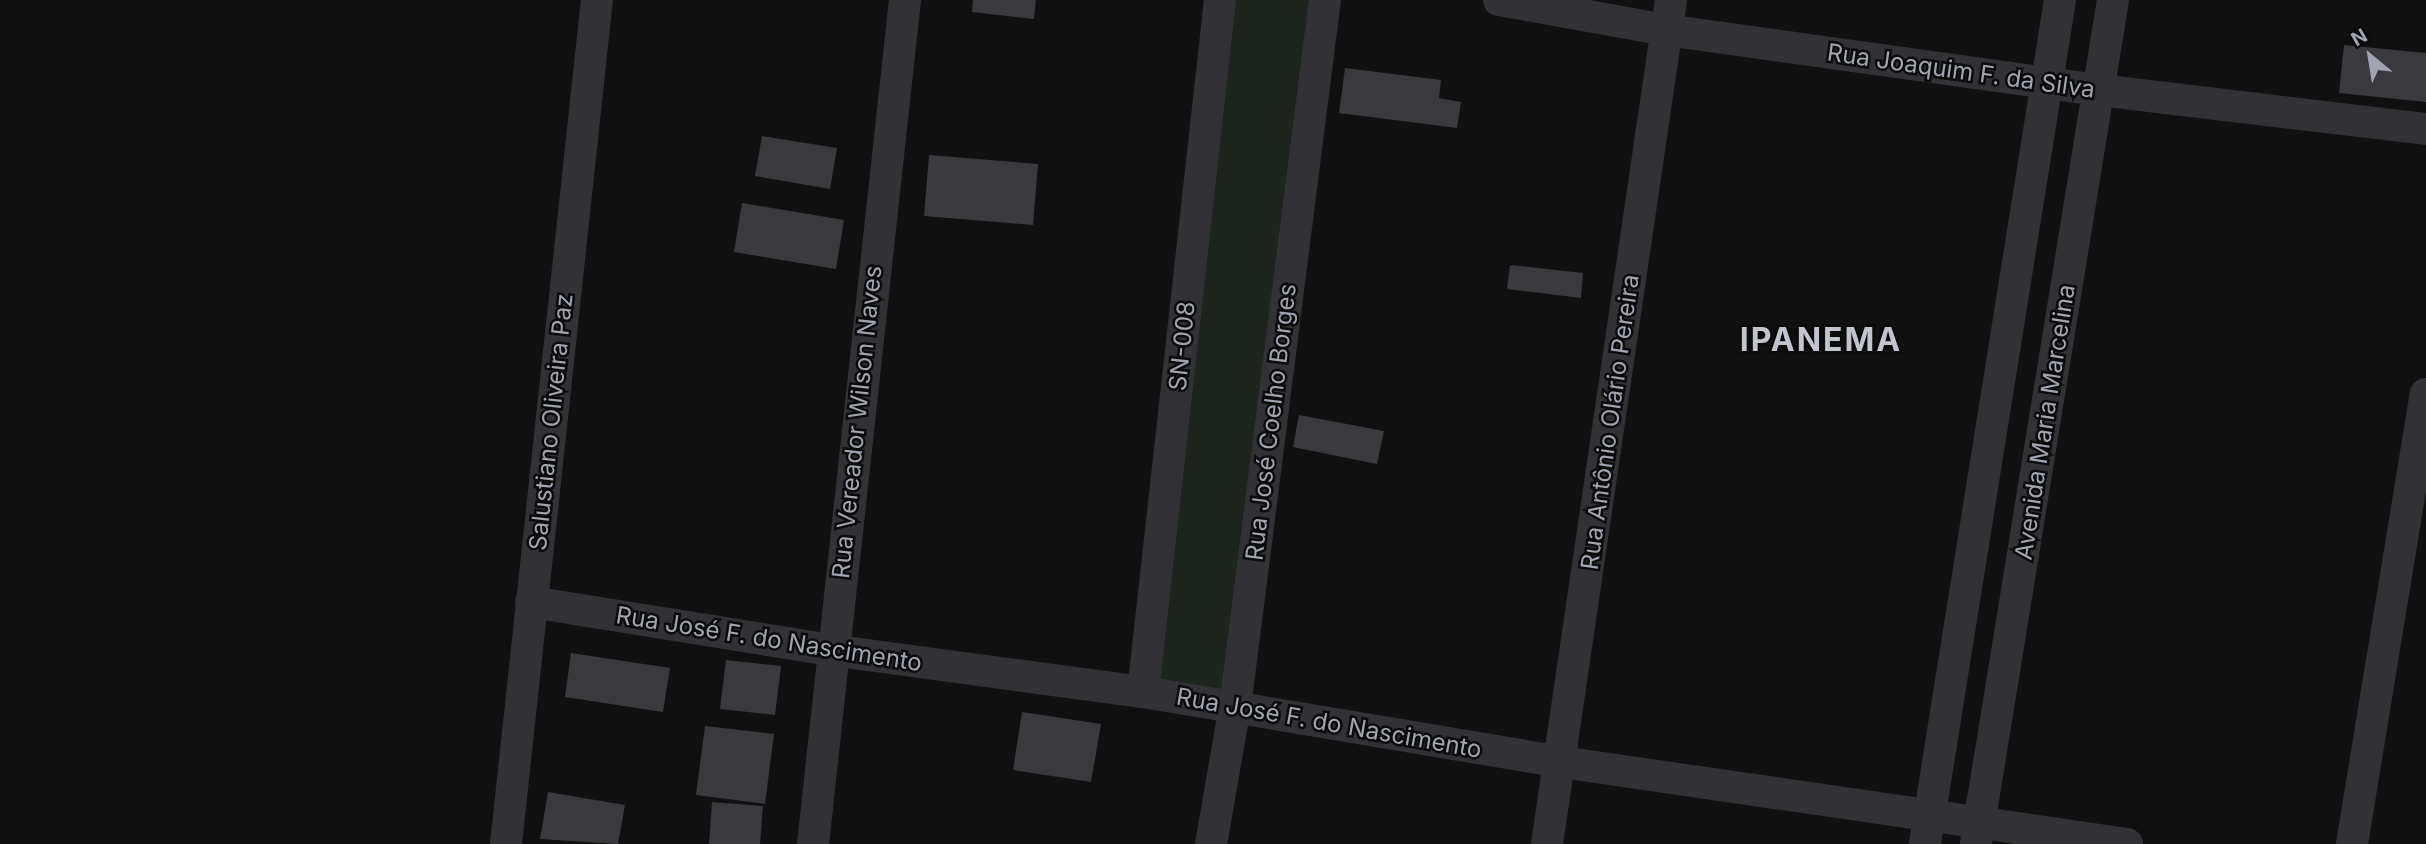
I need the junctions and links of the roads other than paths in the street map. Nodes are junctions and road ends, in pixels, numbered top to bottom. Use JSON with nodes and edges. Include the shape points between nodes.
{"nodes":[{"id":1,"x":597,"y":0,"type":"edge"},
{"id":2,"x":905,"y":0,"type":"edge"},
{"id":3,"x":1220,"y":0,"type":"edge"},
{"id":4,"x":1325,"y":0,"type":"edge"},
{"id":5,"x":1499,"y":0,"type":"edge"},
{"id":6,"x":2060,"y":0,"type":"edge"},
{"id":7,"x":2113,"y":0,"type":"edge"},
{"id":8,"x":1668,"y":15,"type":"edge"},
{"id":9,"x":2046,"y":81,"type":"junction"},
{"id":10,"x":2099,"y":90,"type":"junction"},
{"id":11,"x":2426,"y":129,"type":"edge"},
{"id":12,"x":2426,"y":394,"type":"edge"},
{"id":13,"x":531,"y":602,"type":"junction"},
{"id":14,"x":831,"y":650,"type":"junction"},
{"id":15,"x":1143,"y":692,"type":"junction"},
{"id":16,"x":1235,"y":707,"type":"junction"},
{"id":17,"x":1561,"y":762,"type":"junction"},
{"id":18,"x":1927,"y":830,"type":"edge"},
{"id":19,"x":1977,"y":834,"type":"edge"},
{"id":20,"x":506,"y":844,"type":"edge"},
{"id":21,"x":813,"y":844,"type":"edge"},
{"id":22,"x":1211,"y":844,"type":"edge"},
{"id":23,"x":1548,"y":844,"type":"edge"},
{"id":24,"x":2127,"y":844,"type":"edge"},
{"id":25,"x":2352,"y":844,"type":"edge"}],
"edges":[{"from":1,"to":13,"type":"street","name":"Salustiano Oliveira Paz"},
{"from":2,"to":14,"type":"street","name":"Rua Vereador Wilson Naves"},
{"from":3,"to":15,"type":"street","name":"SN-008"},
{"from":4,"to":16,"type":"street","name":"Rua José Coelho Borges"},
{"from":5,"to":8,"type":"street","name":"Rua Joaquim F. da Silva"},
{"from":6,"to":9,"type":"street"},
{"from":7,"to":10,"type":"street","name":"Avenida Maria Marcelina"},
{"from":8,"to":9,"type":"street","name":"Rua Joaquim F. da Silva"},
{"from":8,"to":17,"type":"street","name":"Rua Antônio Olário Pereira"},
{"from":9,"to":10,"type":"street","name":"Rua Joaquim F. da Silva"},
{"from":9,"to":18,"type":"street"},
{"from":10,"to":11,"type":"street","name":"Rua Joaquim F. da Silva"},
{"from":10,"to":19,"type":"street","name":"Avenida Maria Marcelina"},
{"from":12,"to":25,"type":"street"},
{"from":13,"to":14,"type":"street","name":"Rua José F. do Nascimento"},
{"from":13,"to":20,"type":"street","name":"Salustiano Oliveira Paz"},
{"from":14,"to":15,"type":"street","name":"Rua José F. do Nascimento"},
{"from":14,"to":21,"type":"street","name":"Rua Vereador Wilson Naves"},
{"from":15,"to":16,"type":"street","name":"Rua José F. do Nascimento"},
{"from":16,"to":17,"type":"street","name":"Rua José F. do Nascimento"},
{"from":16,"to":22,"type":"street","name":"Rua José Coelho Borges"},
{"from":17,"to":18,"type":"street","name":"Rua José F. do Nascimento"},
{"from":17,"to":23,"type":"street","name":"Rua Antônio Olário Pereira"},
{"from":18,"to":19,"type":"street","name":"Rua José F. do Nascimento"},
{"from":19,"to":24,"type":"street","name":"Rua José F. do Nascimento"}]}
